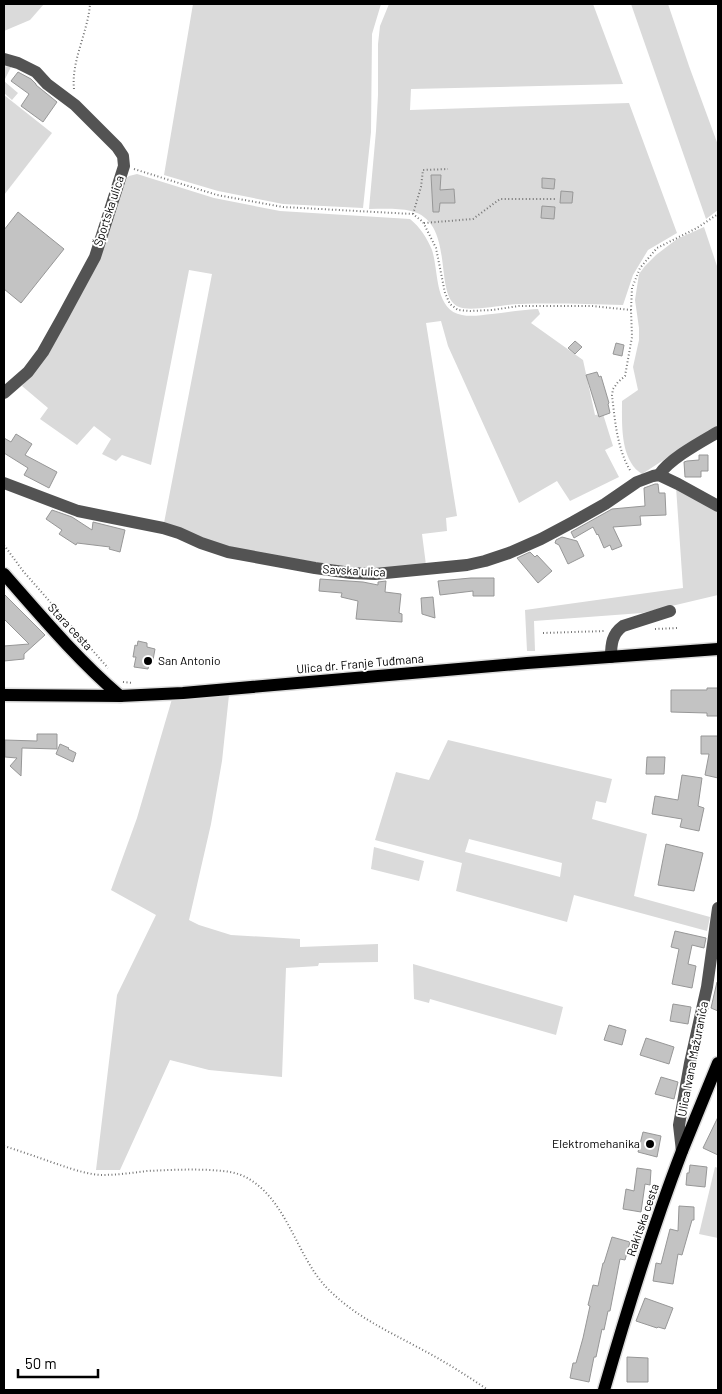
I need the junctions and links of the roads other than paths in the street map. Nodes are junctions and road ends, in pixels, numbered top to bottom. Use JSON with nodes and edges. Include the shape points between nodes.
{"nodes":[{"id":1,"x":4,"y":59,"type":"edge"},
{"id":2,"x":4,"y":393,"type":"edge"},
{"id":3,"x":718,"y":432,"type":"edge"},
{"id":4,"x":659,"y":476,"type":"junction"},
{"id":5,"x":4,"y":483,"type":"edge"},
{"id":6,"x":718,"y":506,"type":"edge"},
{"id":7,"x":4,"y":574,"type":"edge"},
{"id":8,"x":670,"y":611,"type":"dead end"},
{"id":9,"x":718,"y":648,"type":"edge"},
{"id":10,"x":611,"y":657,"type":"junction"},
{"id":11,"x":4,"y":696,"type":"edge"},
{"id":12,"x":120,"y":696,"type":"junction"},
{"id":13,"x":718,"y":908,"type":"edge"},
{"id":14,"x":718,"y":1063,"type":"edge"},
{"id":15,"x":715,"y":1078,"type":"edge"},
{"id":16,"x":682,"y":1152,"type":"junction"},
{"id":17,"x":604,"y":1390,"type":"edge"}],
"edges":[{"from":1,"to":2,"type":"street","name":"Športska ulica","via":[[36,72],[75,105],[117,147],[123,156],[124,166],[95,257],[43,352],[28,372]]},
{"from":3,"to":4,"type":"street","via":[[669,462]]},
{"from":4,"to":5,"type":"street","name":"Savska ulica","via":[[637,482],[573,522],[501,555],[467,565],[375,574],[320,569],[228,552],[163,528],[78,511]]},
{"from":4,"to":6,"type":"street"},
{"from":7,"to":12,"type":"main road","name":"Stara cesta","via":[[50,627]]},
{"from":8,"to":10,"type":"street","via":[[617,630]]},
{"from":9,"to":10,"type":"main road","name":"Ulica dr. Franje Tuđmana"},
{"from":10,"to":12,"type":"main road","name":"Ulica dr. Franje Tuđmana"},
{"from":11,"to":12,"type":"main road","name":"Ulica dr. Franje Tuđmana"},
{"from":13,"to":16,"type":"street","name":"Ulica Ivana Mažuranića","via":[[707,987],[679,1125]]},
{"from":14,"to":15,"type":"main road","name":"Rakitska cesta"},
{"from":15,"to":16,"type":"main road","name":"Rakitska cesta"},
{"from":16,"to":17,"type":"main road","name":"Rakitska cesta","via":[[642,1265]]}]}
